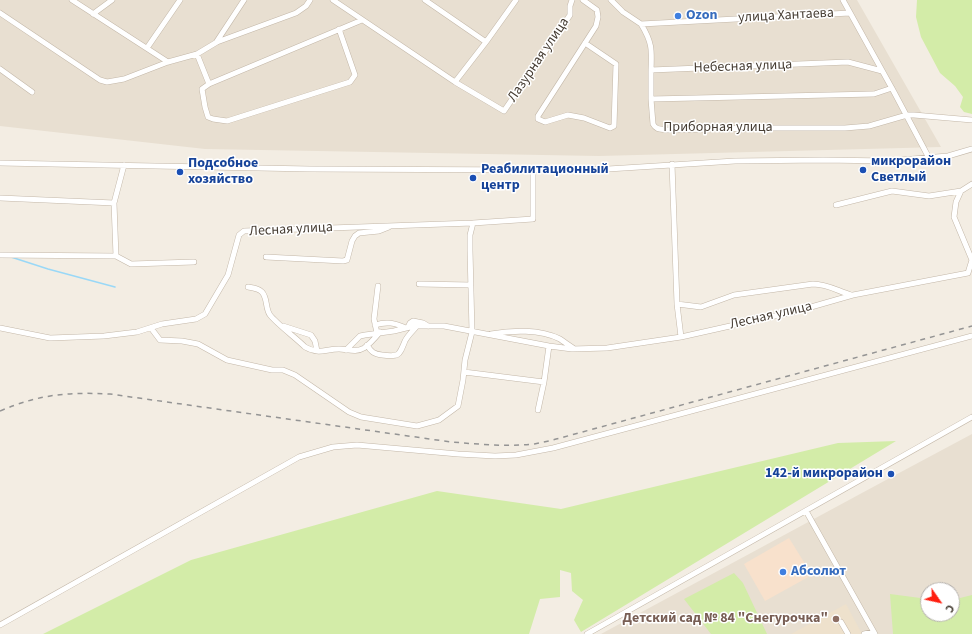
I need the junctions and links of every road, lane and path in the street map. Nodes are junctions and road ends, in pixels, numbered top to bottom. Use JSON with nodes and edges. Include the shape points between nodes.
{"nodes":[{"id":1,"x":72,"y":0,"type":"edge"},
{"id":2,"x":112,"y":0,"type":"edge"},
{"id":3,"x":180,"y":0,"type":"edge"},
{"id":4,"x":244,"y":0,"type":"edge"},
{"id":5,"x":310,"y":0,"type":"edge"},
{"id":6,"x":334,"y":0,"type":"edge"},
{"id":7,"x":424,"y":0,"type":"edge"},
{"id":8,"x":516,"y":0,"type":"edge"},
{"id":9,"x":572,"y":0,"type":"edge"},
{"id":10,"x":583,"y":0,"type":"edge"},
{"id":11,"x":611,"y":0,"type":"edge"},
{"id":12,"x":843,"y":0,"type":"edge"},
{"id":13,"x":0,"y":13,"type":"edge"},
{"id":14,"x":850,"y":13,"type":"junction"},
{"id":15,"x":94,"y":14,"type":"junction"},
{"id":16,"x":362,"y":20,"type":"junction"},
{"id":17,"x":641,"y":24,"type":"junction"},
{"id":18,"x":338,"y":29,"type":"junction"},
{"id":19,"x":217,"y":42,"type":"junction"},
{"id":20,"x":486,"y":42,"type":"junction"},
{"id":21,"x":585,"y":43,"type":"junction"},
{"id":22,"x":146,"y":48,"type":"junction"},
{"id":23,"x":197,"y":54,"type":"junction"},
{"id":24,"x":168,"y":62,"type":"junction"},
{"id":25,"x":0,"y":69,"type":"edge"},
{"id":26,"x":651,"y":70,"type":"junction"},
{"id":27,"x":882,"y":71,"type":"junction"},
{"id":28,"x":7,"y":74,"type":"junction"},
{"id":29,"x":0,"y":75,"type":"edge"},
{"id":30,"x":455,"y":82,"type":"junction"},
{"id":31,"x":209,"y":84,"type":"junction"},
{"id":32,"x":892,"y":88,"type":"junction"},
{"id":33,"x":32,"y":92,"type":"dead end"},
{"id":34,"x":650,"y":100,"type":"junction"},
{"id":35,"x":907,"y":115,"type":"junction"},
{"id":36,"x":972,"y":120,"type":"edge"},
{"id":37,"x":972,"y":149,"type":"edge"},
{"id":38,"x":929,"y":158,"type":"junction"},
{"id":39,"x":0,"y":162,"type":"edge"},
{"id":40,"x":672,"y":164,"type":"junction"},
{"id":41,"x":124,"y":165,"type":"junction"},
{"id":42,"x":533,"y":170,"type":"junction"},
{"id":43,"x":972,"y":184,"type":"edge"},
{"id":44,"x":961,"y":191,"type":"junction"},
{"id":45,"x":0,"y":198,"type":"edge"},
{"id":46,"x":114,"y":203,"type":"junction"},
{"id":47,"x":836,"y":205,"type":"dead end"},
{"id":48,"x":472,"y":223,"type":"junction"},
{"id":49,"x":392,"y":226,"type":"junction"},
{"id":50,"x":0,"y":255,"type":"edge"},
{"id":51,"x":116,"y":256,"type":"junction"},
{"id":52,"x":266,"y":257,"type":"dead end"},
{"id":53,"x":194,"y":262,"type":"dead end"},
{"id":54,"x":419,"y":284,"type":"dead end"},
{"id":55,"x":471,"y":285,"type":"junction"},
{"id":56,"x":378,"y":286,"type":"dead end"},
{"id":57,"x":248,"y":287,"type":"dead end"},
{"id":58,"x":853,"y":295,"type":"junction"},
{"id":59,"x":677,"y":304,"type":"junction"},
{"id":60,"x":375,"y":325,"type":"junction"},
{"id":61,"x":282,"y":326,"type":"junction"},
{"id":62,"x":417,"y":326,"type":"junction"},
{"id":63,"x":429,"y":326,"type":"junction"},
{"id":64,"x":0,"y":328,"type":"edge"},
{"id":65,"x":151,"y":328,"type":"junction"},
{"id":66,"x":407,"y":328,"type":"junction"},
{"id":67,"x":472,"y":332,"type":"junction"},
{"id":68,"x":379,"y":333,"type":"junction"},
{"id":69,"x":486,"y":334,"type":"junction"},
{"id":70,"x":972,"y":336,"type":"edge"},
{"id":71,"x":681,"y":337,"type":"junction"},
{"id":72,"x":367,"y":345,"type":"junction"},
{"id":73,"x":549,"y":346,"type":"junction"},
{"id":74,"x":575,"y":349,"type":"junction"},
{"id":75,"x":346,"y":350,"type":"junction"},
{"id":76,"x":317,"y":351,"type":"junction"},
{"id":77,"x":464,"y":372,"type":"junction"},
{"id":78,"x":544,"y":382,"type":"junction"},
{"id":79,"x":538,"y":410,"type":"dead end"},
{"id":80,"x":972,"y":417,"type":"edge"},
{"id":81,"x":806,"y":511,"type":"junction"},
{"id":82,"x":841,"y":622,"type":"dead end"},
{"id":83,"x":0,"y":625,"type":"edge"},
{"id":84,"x":874,"y":633,"type":"edge"},
{"id":85,"x":587,"y":634,"type":"edge"},
{"id":86,"x":848,"y":634,"type":"edge"},
{"id":87,"x":864,"y":634,"type":"edge"}],
"edges":[{"from":1,"to":15,"type":"street"},
{"from":2,"to":15,"type":"street"},
{"from":3,"to":22,"type":"street"},
{"from":4,"to":19,"type":"street"},
{"from":5,"to":19,"type":"street","via":[[296,13]]},
{"from":6,"to":16,"type":"street","name":"Лазурная улица"},
{"from":7,"to":20,"type":"street"},
{"from":8,"to":20,"type":"street"},
{"from":9,"to":30,"type":"street","name":"Лазурная улица","via":[[570,15],[507,108],[504,110]]},
{"from":10,"to":21,"type":"street","via":[[597,10],[598,17],[596,26]]},
{"from":11,"to":17,"type":"street"},
{"from":12,"to":14,"type":"street"},
{"from":13,"to":24,"type":"street","via":[[100,80],[107,82],[124,79]]},
{"from":14,"to":17,"type":"street","name":"улица Хантаева"},
{"from":14,"to":27,"type":"street"},
{"from":15,"to":22,"type":"street"},
{"from":16,"to":18,"type":"street"},
{"from":16,"to":30,"type":"street","name":"Лазурная улица"},
{"from":17,"to":26,"type":"street","via":[[649,38],[652,51]]},
{"from":18,"to":31,"type":"street"},
{"from":18,"to":31,"type":"street","via":[[355,75],[350,82],[227,121],[208,117],[202,89]]},
{"from":19,"to":23,"type":"street"},
{"from":20,"to":30,"type":"street"},
{"from":21,"to":21,"type":"street","via":[[538,116],[538,119],[545,122],[568,115],[610,128],[614,126],[616,64]]},
{"from":22,"to":24,"type":"street"},
{"from":23,"to":24,"type":"street"},
{"from":23,"to":31,"type":"street"},
{"from":25,"to":28,"type":"street"},
{"from":26,"to":27,"type":"street","name":"Небесная улица","via":[[848,62]]},
{"from":26,"to":34,"type":"street"},
{"from":27,"to":32,"type":"street"},
{"from":28,"to":29,"type":"street"},
{"from":28,"to":33,"type":"street"},
{"from":32,"to":34,"type":"street","name":"Приборная улица","via":[[874,94]]},
{"from":32,"to":35,"type":"street"},
{"from":34,"to":35,"type":"street","name":"Приборная улица","via":[[654,127],[667,130],[845,128],[869,126]]},
{"from":35,"to":36,"type":"street"},
{"from":35,"to":38,"type":"street"},
{"from":37,"to":38,"type":"street"},
{"from":38,"to":40,"type":"street","via":[[888,161],[735,161]]},
{"from":39,"to":41,"type":"street"},
{"from":40,"to":42,"type":"street","via":[[608,169]]},
{"from":40,"to":59,"type":"street"},
{"from":41,"to":42,"type":"street"},
{"from":41,"to":46,"type":"street"},
{"from":42,"to":48,"type":"street","name":"Лесная улица","via":[[534,219]]},
{"from":43,"to":44,"type":"street"},
{"from":44,"to":47,"type":"street","via":[[929,196],[892,191]]},
{"from":44,"to":58,"type":"street","name":"Лесная улица","via":[[954,217],[972,260],[968,273]]},
{"from":45,"to":46,"type":"street"},
{"from":46,"to":51,"type":"street"},
{"from":48,"to":49,"type":"street","name":"Лесная улица"},
{"from":48,"to":55,"type":"street"},
{"from":49,"to":52,"type":"street","via":[[379,232],[359,233],[352,241],[347,260],[343,261]]},
{"from":49,"to":65,"type":"street","name":"Лесная улица","via":[[244,232],[239,235],[228,275],[205,314],[196,319]]},
{"from":50,"to":51,"type":"street"},
{"from":51,"to":53,"type":"street","via":[[131,264]]},
{"from":54,"to":55,"type":"street"},
{"from":55,"to":67,"type":"street"},
{"from":56,"to":60,"type":"street"},
{"from":57,"to":61,"type":"street","via":[[257,288],[263,293],[266,308]]},
{"from":58,"to":59,"type":"street","via":[[822,284],[813,284],[734,295],[701,307]]},
{"from":58,"to":71,"type":"street","name":"Лесная улица","via":[[796,311]]},
{"from":59,"to":71,"type":"street"},
{"from":60,"to":66,"type":"street","via":[[389,322]]},
{"from":60,"to":68,"type":"street"},
{"from":61,"to":76,"type":"street","via":[[305,347]]},
{"from":61,"to":76,"type":"street","via":[[311,336]]},
{"from":62,"to":63,"type":"street","name":"Лесная улица"},
{"from":62,"to":66,"type":"street","name":"Лесная улица"},
{"from":62,"to":72,"type":"street","via":[[409,334],[399,354],[375,354]]},
{"from":63,"to":66,"type":"street","via":[[413,321]]},
{"from":63,"to":67,"type":"street","name":"Лесная улица","via":[[444,326]]},
{"from":64,"to":65,"type":"street","name":"Лесная улица","via":[[50,338],[104,336]]},
{"from":65,"to":77,"type":"street","via":[[160,340],[198,344],[227,360],[283,370],[295,375],[349,412],[361,417],[417,426],[439,420],[458,406]]},
{"from":66,"to":68,"type":"street","name":"Лесная улица"},
{"from":67,"to":69,"type":"street","name":"Лесная улица"},
{"from":67,"to":77,"type":"street"},
{"from":68,"to":72,"type":"street"},
{"from":68,"to":75,"type":"street","name":"Лесная улица","via":[[360,336]]},
{"from":69,"to":73,"type":"street","name":"Лесная улица"},
{"from":69,"to":74,"type":"street","via":[[539,333],[560,339]]},
{"from":70,"to":83,"type":"street","via":[[553,448],[516,455],[458,454],[358,445],[333,447],[299,457]]},
{"from":71,"to":74,"type":"street","name":"Лесная улица","via":[[607,348]]},
{"from":72,"to":75,"type":"street","via":[[356,350]]},
{"from":73,"to":74,"type":"street","name":"Лесная улица"},
{"from":73,"to":78,"type":"street"},
{"from":75,"to":76,"type":"street"},
{"from":77,"to":78,"type":"street"},
{"from":78,"to":79,"type":"street"},
{"from":80,"to":81,"type":"street"},
{"from":81,"to":84,"type":"street"},
{"from":81,"to":85,"type":"street"},
{"from":82,"to":86,"type":"street"},
{"from":84,"to":87,"type":"street"}]}
